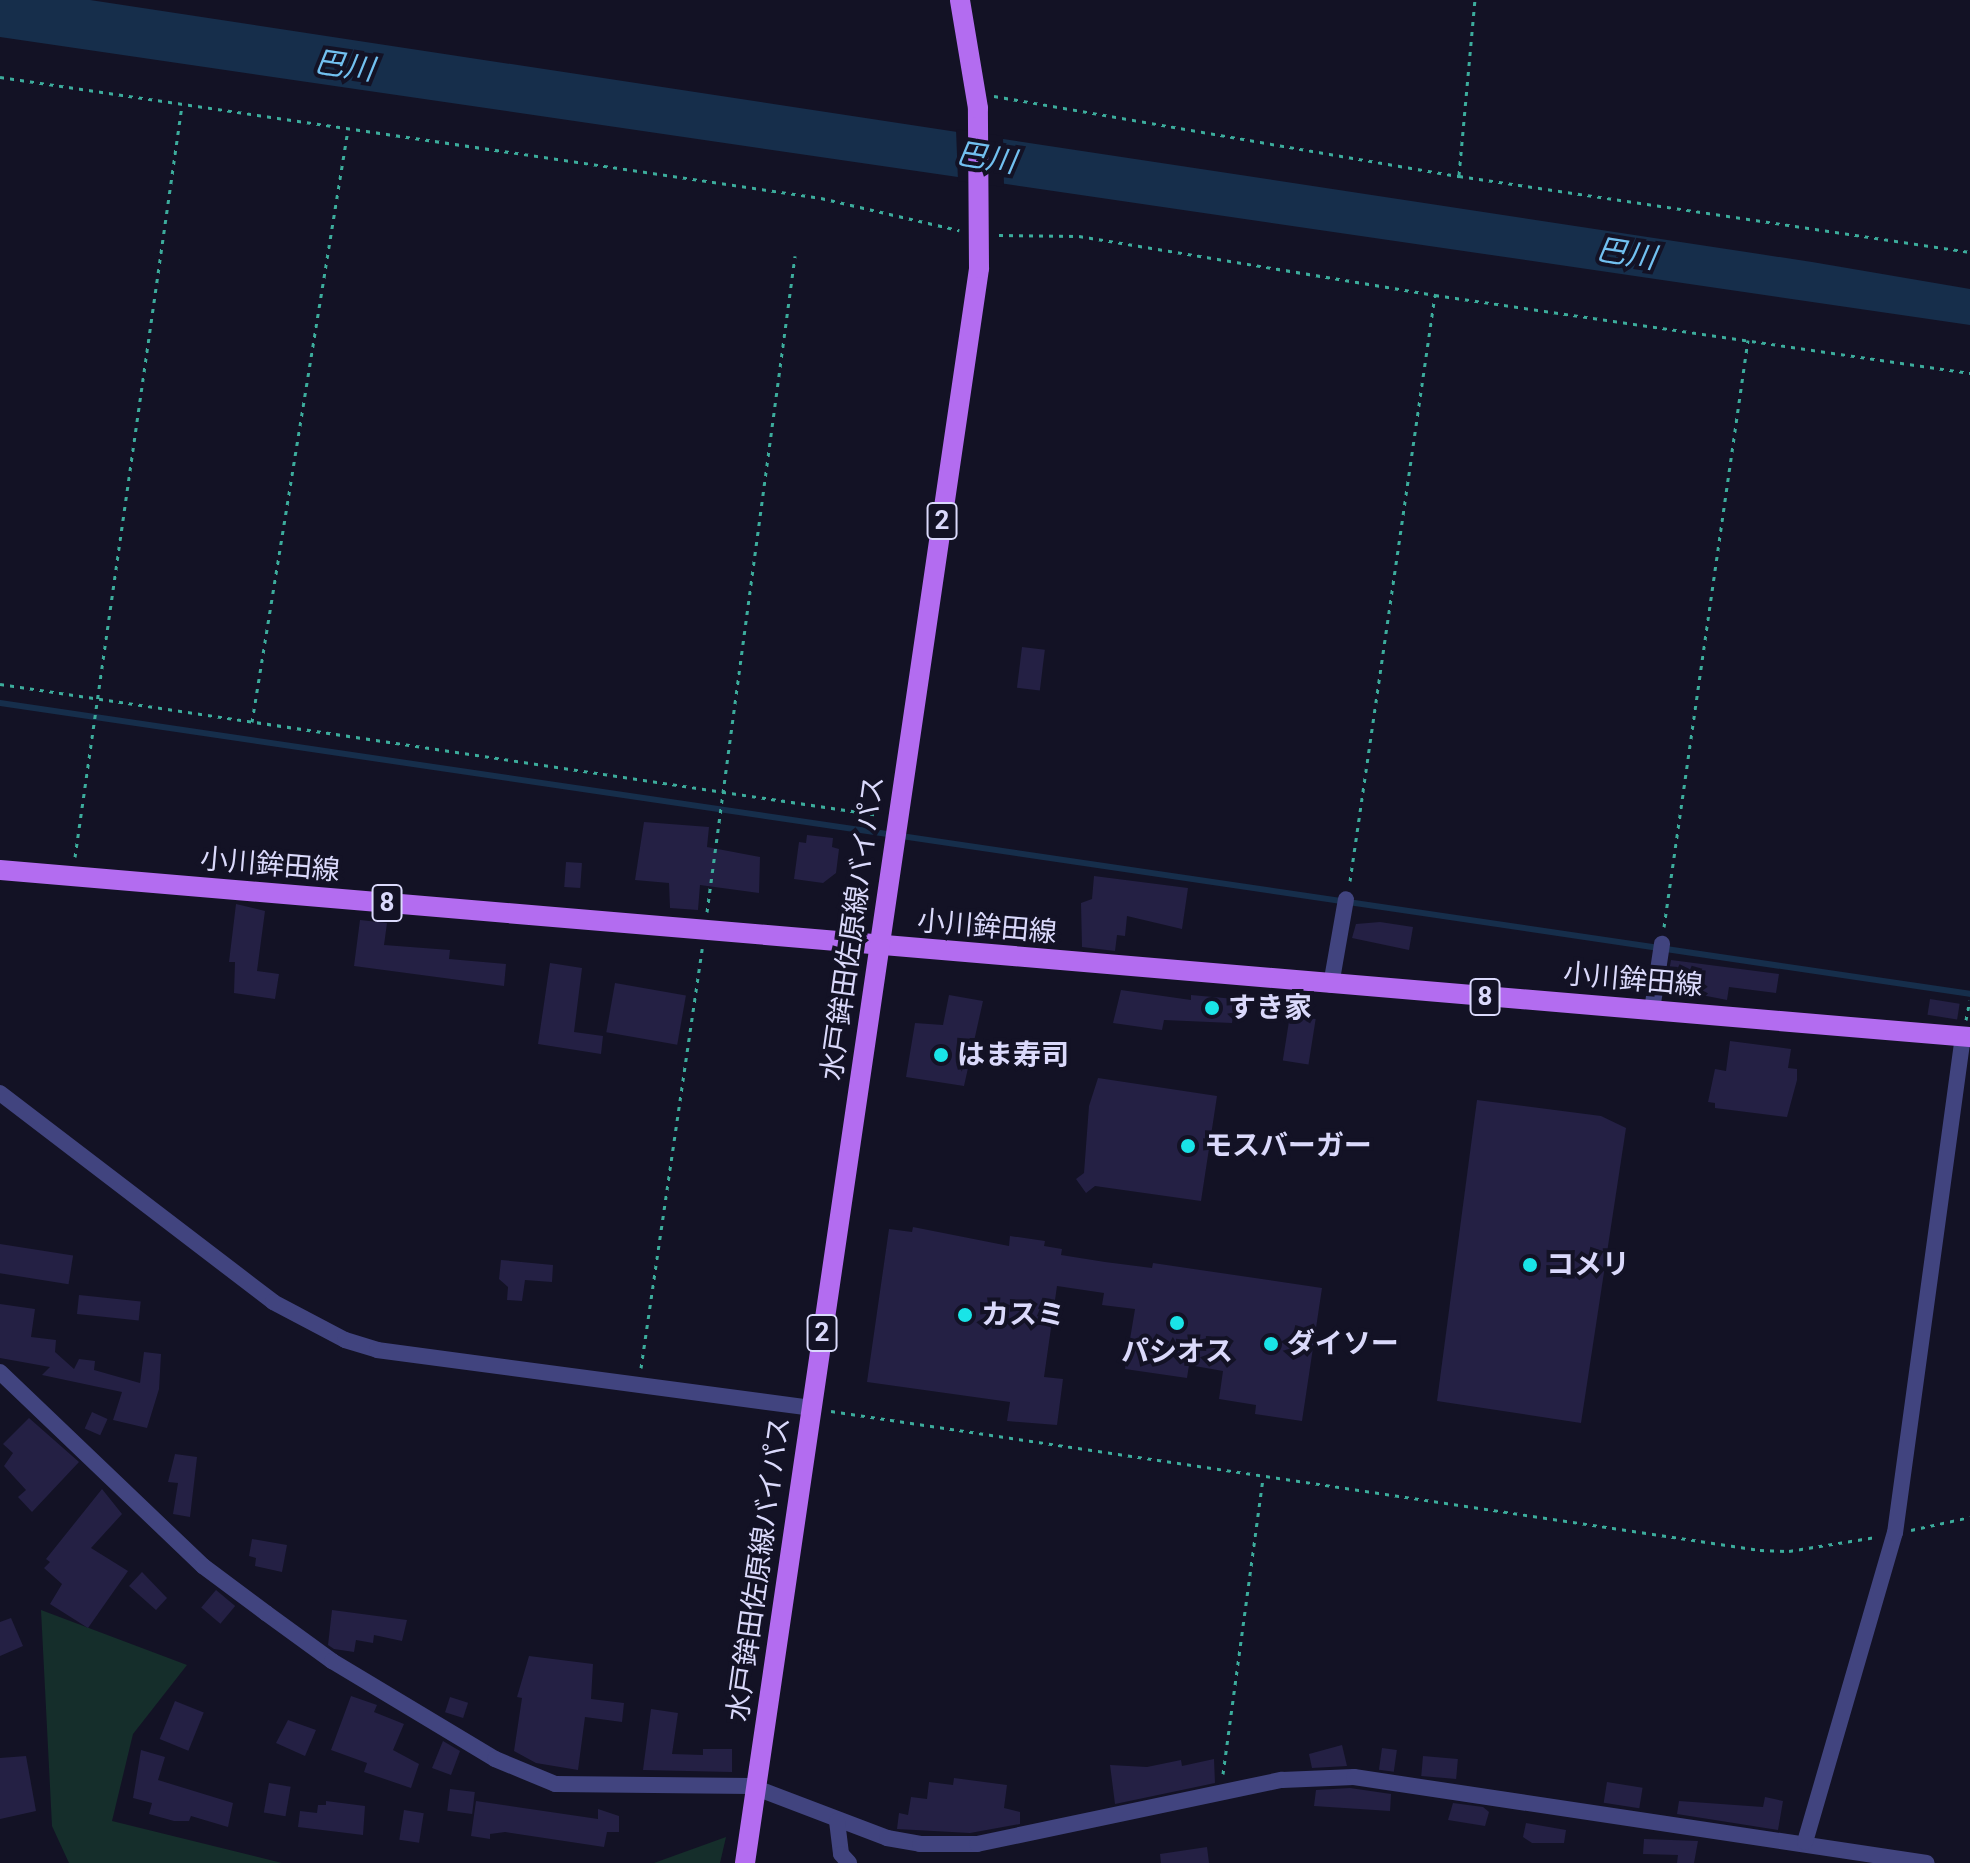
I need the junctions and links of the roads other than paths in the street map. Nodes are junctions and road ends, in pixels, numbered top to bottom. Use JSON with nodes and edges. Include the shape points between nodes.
{"nodes":[{"id":1,"x":960,"y":0,"type":"edge"},
{"id":2,"x":0,"y":870,"type":"edge"},
{"id":3,"x":1346,"y":904,"type":"road end"},
{"id":4,"x":878,"y":946,"type":"junction"},
{"id":5,"x":1661,"y":949,"type":"road end"},
{"id":6,"x":1331,"y":985,"type":"junction"},
{"id":7,"x":1652,"y":1010,"type":"junction"},
{"id":8,"x":1967,"y":1036,"type":"edge"},
{"id":9,"x":0,"y":1093,"type":"edge"},
{"id":10,"x":0,"y":1372,"type":"edge"},
{"id":11,"x":811,"y":1408,"type":"junction"},
{"id":12,"x":837,"y":1821,"type":"junction"},
{"id":13,"x":1805,"y":1842,"type":"junction"},
{"id":14,"x":745,"y":1863,"type":"edge"},
{"id":15,"x":849,"y":1863,"type":"edge"},
{"id":16,"x":1927,"y":1863,"type":"edge"}],
"edges":[{"from":1,"to":4,"type":"main road","name":"水戸鉾田佐原線バイパス","number":"2","via":[[977,100],[981,229]]},
{"from":2,"to":4,"type":"main road","name":"小川鉾田線","number":"8"},
{"from":3,"to":6,"type":"street"},
{"from":4,"to":6,"type":"main road","name":"小川鉾田線","number":"8"},
{"from":4,"to":11,"type":"main road","name":"水戸鉾田佐原線バイパス","number":"2"},
{"from":5,"to":7,"type":"street"},
{"from":6,"to":7,"type":"main road","name":"小川鉾田線","number":"8"},
{"from":7,"to":8,"type":"main road","name":"小川鉾田線","number":"8"},
{"from":8,"to":13,"type":"street","via":[[1895,1533]]},
{"from":9,"to":11,"type":"street","via":[[310,1326],[377,1350]]},
{"from":10,"to":12,"type":"street","via":[[203,1566],[332,1661],[495,1759],[555,1784],[751,1786]]},
{"from":11,"to":14,"type":"main road","name":"水戸鉾田佐原線バイパス","number":"2"},
{"from":12,"to":13,"type":"street","via":[[920,1844],[977,1844],[1282,1780],[1354,1777]]},
{"from":12,"to":15,"type":"street","via":[[841,1854]]},
{"from":13,"to":16,"type":"street"}]}
